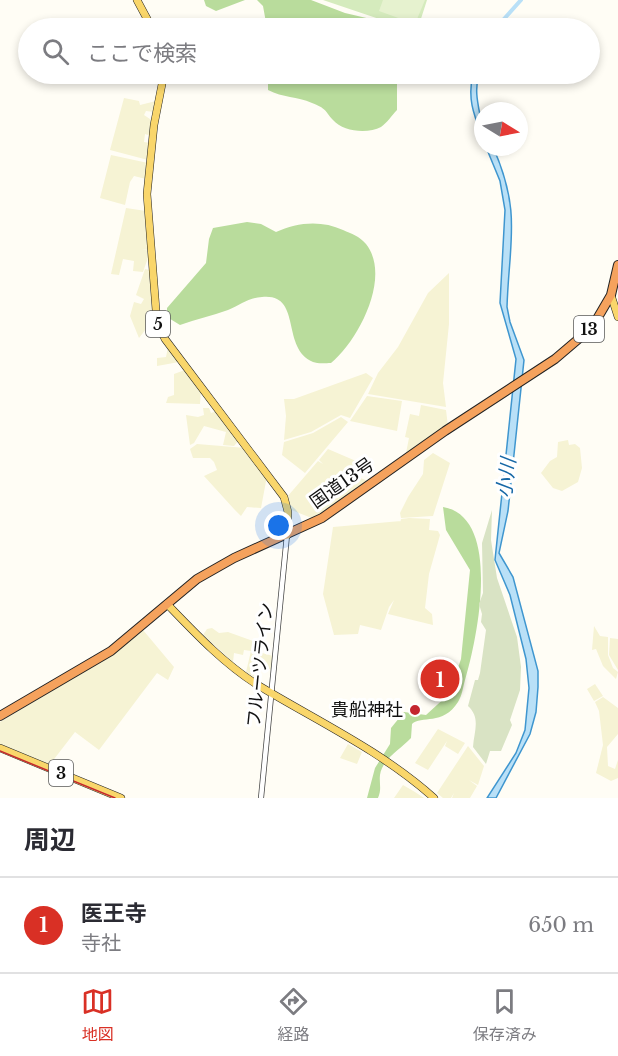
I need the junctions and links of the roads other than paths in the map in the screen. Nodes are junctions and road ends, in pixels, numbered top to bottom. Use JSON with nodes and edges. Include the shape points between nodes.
{"nodes":[{"id":1,"x":137,"y":0,"type":"edge"},
{"id":2,"x":147,"y":18,"type":"edge"},
{"id":3,"x":162,"y":84,"type":"edge"},
{"id":4,"x":618,"y":265,"type":"edge"},
{"id":5,"x":611,"y":295,"type":"junction"},
{"id":6,"x":618,"y":317,"type":"edge"},
{"id":7,"x":287,"y":535,"type":"junction"},
{"id":8,"x":168,"y":604,"type":"junction"},
{"id":9,"x":272,"y":693,"type":"junction"},
{"id":10,"x":1,"y":718,"type":"edge"},
{"id":11,"x":0,"y":748,"type":"edge"},
{"id":12,"x":122,"y":798,"type":"edge"},
{"id":13,"x":261,"y":798,"type":"edge"},
{"id":14,"x":434,"y":798,"type":"edge"}],
"edges":[{"from":1,"to":2,"type":"main road"},
{"from":3,"to":7,"type":"main road","number":"5","via":[[147,206],[158,323],[165,339],[284,497]]},
{"from":4,"to":5,"type":"highway","name":"国道13号","number":"13"},
{"from":5,"to":6,"type":"main road"},
{"from":5,"to":7,"type":"highway","name":"国道13号","number":"13","via":[[582,336],[534,373],[335,510]]},
{"from":7,"to":8,"type":"highway","name":"国道13号","number":"13","via":[[206,574]]},
{"from":7,"to":9,"type":"street","name":"フルーツライン"},
{"from":8,"to":9,"type":"main road","via":[[228,663]]},
{"from":8,"to":10,"type":"highway","name":"国道13号","number":"13","via":[[100,659]]},
{"from":9,"to":13,"type":"street","name":"フルーツライン"},
{"from":9,"to":14,"type":"main road","via":[[389,764]]},
{"from":11,"to":12,"type":"main road","number":"3"}]}
